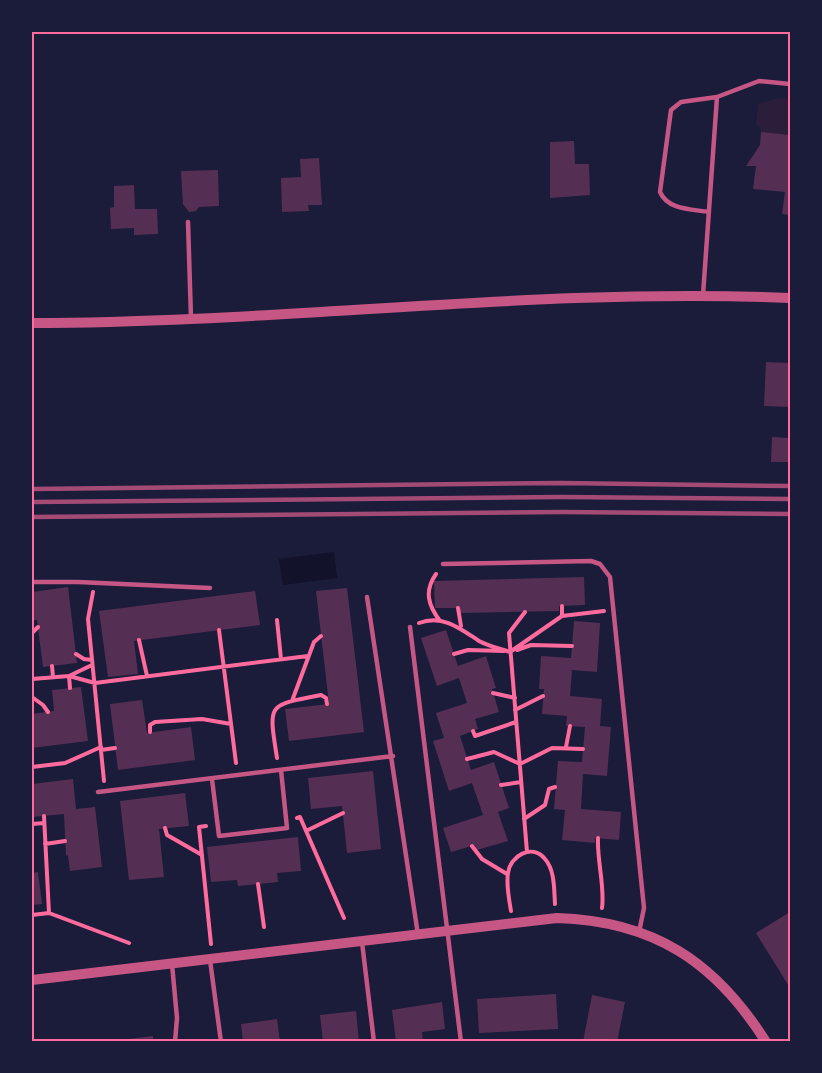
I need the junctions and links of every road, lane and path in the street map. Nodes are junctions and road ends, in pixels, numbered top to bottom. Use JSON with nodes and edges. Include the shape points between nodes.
{"nodes":[{"id":1,"x":790,"y":84,"type":"edge"},
{"id":2,"x":717,"y":98,"type":"junction"},
{"id":3,"x":709,"y":212,"type":"junction"},
{"id":4,"x":188,"y":222,"type":"dead end"},
{"id":5,"x":703,"y":295,"type":"junction"},
{"id":6,"x":790,"y":298,"type":"edge"},
{"id":7,"x":190,"y":318,"type":"junction"},
{"id":8,"x":32,"y":323,"type":"edge"},
{"id":9,"x":444,"y":564,"type":"joint"},
{"id":10,"x":32,"y":582,"type":"edge"},
{"id":11,"x":93,"y":582,"type":"junction"},
{"id":12,"x":210,"y":588,"type":"dead end"},
{"id":13,"x":367,"y":597,"type":"dead end"},
{"id":14,"x":562,"y":606,"type":"dead end"},
{"id":15,"x":458,"y":608,"type":"dead end"},
{"id":16,"x":613,"y":610,"type":"junction"},
{"id":17,"x":525,"y":612,"type":"dead end"},
{"id":18,"x":562,"y":616,"type":"junction"},
{"id":19,"x":277,"y":620,"type":"dead end"},
{"id":20,"x":441,"y":621,"type":"junction"},
{"id":21,"x":38,"y":627,"type":"dead end"},
{"id":22,"x":410,"y":627,"type":"joint"},
{"id":23,"x":462,"y":627,"type":"junction"},
{"id":24,"x":219,"y":630,"type":"dead end"},
{"id":25,"x":32,"y":633,"type":"edge"},
{"id":26,"x":321,"y":636,"type":"dead end"},
{"id":27,"x":139,"y":640,"type":"dead end"},
{"id":28,"x":572,"y":646,"type":"dead end"},
{"id":29,"x":510,"y":652,"type":"junction"},
{"id":30,"x":76,"y":654,"type":"dead end"},
{"id":31,"x":454,"y":654,"type":"dead end"},
{"id":32,"x":309,"y":656,"type":"junction"},
{"id":33,"x":281,"y":659,"type":"junction"},
{"id":34,"x":92,"y":662,"type":"junction"},
{"id":35,"x":52,"y":666,"type":"dead end"},
{"id":36,"x":223,"y":667,"type":"junction"},
{"id":37,"x":69,"y":676,"type":"junction"},
{"id":38,"x":147,"y":676,"type":"junction"},
{"id":39,"x":53,"y":677,"type":"junction"},
{"id":40,"x":32,"y":679,"type":"edge"},
{"id":41,"x":94,"y":682,"type":"junction"},
{"id":42,"x":70,"y":688,"type":"dead end"},
{"id":43,"x":493,"y":693,"type":"dead end"},
{"id":44,"x":543,"y":696,"type":"dead end"},
{"id":45,"x":32,"y":697,"type":"edge"},
{"id":46,"x":515,"y":699,"type":"junction"},
{"id":47,"x":291,"y":701,"type":"junction"},
{"id":48,"x":327,"y":704,"type":"dead end"},
{"id":49,"x":515,"y":710,"type":"junction"},
{"id":50,"x":48,"y":712,"type":"dead end"},
{"id":51,"x":516,"y":722,"type":"junction"},
{"id":52,"x":231,"y":724,"type":"junction"},
{"id":53,"x":570,"y":726,"type":"dead end"},
{"id":54,"x":474,"y":731,"type":"dead end"},
{"id":55,"x":150,"y":732,"type":"dead end"},
{"id":56,"x":566,"y":747,"type":"junction"},
{"id":57,"x":101,"y":748,"type":"junction"},
{"id":58,"x":115,"y":748,"type":"dead end"},
{"id":59,"x":583,"y":750,"type":"dead end"},
{"id":60,"x":393,"y":756,"type":"junction"},
{"id":61,"x":467,"y":759,"type":"dead end"},
{"id":62,"x":520,"y":764,"type":"junction"},
{"id":63,"x":32,"y":767,"type":"edge"},
{"id":64,"x":280,"y":770,"type":"junction"},
{"id":65,"x":238,"y":776,"type":"junction"},
{"id":66,"x":212,"y":779,"type":"junction"},
{"id":67,"x":521,"y":782,"type":"junction"},
{"id":68,"x":501,"y":785,"type":"dead end"},
{"id":69,"x":555,"y":787,"type":"dead end"},
{"id":70,"x":105,"y":791,"type":"junction"},
{"id":71,"x":98,"y":792,"type":"dead end"},
{"id":72,"x":343,"y":813,"type":"dead end"},
{"id":73,"x":44,"y":816,"type":"dead end"},
{"id":74,"x":286,"y":819,"type":"junction"},
{"id":75,"x":524,"y":819,"type":"junction"},
{"id":76,"x":44,"y":823,"type":"junction"},
{"id":77,"x":32,"y":824,"type":"edge"},
{"id":78,"x":218,"y":824,"type":"junction"},
{"id":79,"x":165,"y":828,"type":"dead end"},
{"id":80,"x":306,"y":831,"type":"junction"},
{"id":81,"x":598,"y":838,"type":"dead end"},
{"id":82,"x":64,"y":841,"type":"dead end"},
{"id":83,"x":45,"y":844,"type":"junction"},
{"id":84,"x":472,"y":846,"type":"dead end"},
{"id":85,"x":527,"y":852,"type":"junction"},
{"id":86,"x":202,"y":856,"type":"junction"},
{"id":87,"x":507,"y":874,"type":"junction"},
{"id":88,"x":258,"y":884,"type":"dead end"},
{"id":89,"x":49,"y":913,"type":"junction"},
{"id":90,"x":32,"y":915,"type":"edge"},
{"id":91,"x":344,"y":918,"type":"dead end"},
{"id":92,"x":556,"y":918,"type":"junction"},
{"id":93,"x":600,"y":921,"type":"junction"},
{"id":94,"x":512,"y":924,"type":"junction"},
{"id":95,"x":264,"y":927,"type":"dead end"},
{"id":96,"x":447,"y":932,"type":"junction"},
{"id":97,"x":639,"y":932,"type":"junction"},
{"id":98,"x":418,"y":935,"type":"junction"},
{"id":99,"x":362,"y":942,"type":"junction"},
{"id":100,"x":129,"y":943,"type":"dead end"},
{"id":101,"x":210,"y":960,"type":"junction"},
{"id":102,"x":172,"y":964,"type":"junction"},
{"id":103,"x":32,"y":980,"type":"edge"},
{"id":104,"x":175,"y":1041,"type":"edge"},
{"id":105,"x":221,"y":1041,"type":"edge"},
{"id":106,"x":374,"y":1041,"type":"edge"},
{"id":107,"x":461,"y":1041,"type":"edge"},
{"id":108,"x":766,"y":1041,"type":"edge"}],
"edges":[{"from":1,"to":2,"type":"lane","via":[[759,81]]},
{"from":2,"to":3,"type":"lane"},
{"from":2,"to":3,"type":"lane","via":[[681,102],[671,110],[660,192],[672,206]]},
{"from":3,"to":5,"type":"lane"},
{"from":4,"to":7,"type":"lane"},
{"from":5,"to":6,"type":"street"},
{"from":5,"to":7,"type":"street"},
{"from":7,"to":8,"type":"street"},
{"from":9,"to":16,"type":"lane","via":[[591,561],[600,564],[610,577]]},
{"from":9,"to":20,"type":"path","via":[[429,589],[429,601]]},
{"from":10,"to":11,"type":"lane"},
{"from":11,"to":12,"type":"lane"},
{"from":11,"to":34,"type":"path","via":[[88,619]]},
{"from":13,"to":60,"type":"lane"},
{"from":14,"to":18,"type":"path"},
{"from":15,"to":23,"type":"path"},
{"from":16,"to":18,"type":"path"},
{"from":16,"to":97,"type":"lane","via":[[644,908]]},
{"from":17,"to":29,"type":"path","via":[[509,633]]},
{"from":18,"to":29,"type":"path"},
{"from":19,"to":33,"type":"path"},
{"from":20,"to":22,"type":"path","via":[[422,621]]},
{"from":20,"to":23,"type":"path"},
{"from":21,"to":25,"type":"path"},
{"from":22,"to":96,"type":"lane"},
{"from":23,"to":29,"type":"path","via":[[480,642]]},
{"from":24,"to":36,"type":"path"},
{"from":26,"to":32,"type":"path"},
{"from":27,"to":38,"type":"path"},
{"from":28,"to":29,"type":"path","via":[[531,645]]},
{"from":29,"to":31,"type":"path","via":[[468,650]]},
{"from":29,"to":46,"type":"path"},
{"from":30,"to":34,"type":"path"},
{"from":32,"to":33,"type":"path"},
{"from":32,"to":47,"type":"path"},
{"from":33,"to":36,"type":"path"},
{"from":34,"to":37,"type":"path"},
{"from":34,"to":41,"type":"path"},
{"from":35,"to":39,"type":"path"},
{"from":36,"to":38,"type":"path"},
{"from":36,"to":52,"type":"path"},
{"from":37,"to":39,"type":"path"},
{"from":37,"to":41,"type":"path"},
{"from":37,"to":42,"type":"path"},
{"from":38,"to":41,"type":"path"},
{"from":39,"to":40,"type":"path"},
{"from":41,"to":57,"type":"path"},
{"from":43,"to":46,"type":"path"},
{"from":44,"to":49,"type":"path"},
{"from":45,"to":50,"type":"path"},
{"from":46,"to":49,"type":"path"},
{"from":47,"to":48,"type":"path","via":[[321,695]]},
{"from":47,"to":64,"type":"path","via":[[280,704],[272,716]]},
{"from":49,"to":51,"type":"path"},
{"from":51,"to":54,"type":"path","via":[[475,736]]},
{"from":51,"to":62,"type":"path"},
{"from":52,"to":55,"type":"path","via":[[202,719],[155,722],[150,725]]},
{"from":52,"to":65,"type":"path"},
{"from":53,"to":56,"type":"path"},
{"from":56,"to":59,"type":"path"},
{"from":56,"to":62,"type":"path","via":[[539,753]]},
{"from":57,"to":58,"type":"path"},
{"from":57,"to":63,"type":"path","via":[[65,763]]},
{"from":57,"to":70,"type":"path"},
{"from":60,"to":64,"type":"lane"},
{"from":60,"to":98,"type":"lane"},
{"from":61,"to":62,"type":"path","via":[[494,752]]},
{"from":62,"to":67,"type":"path"},
{"from":64,"to":65,"type":"lane"},
{"from":64,"to":74,"type":"lane"},
{"from":65,"to":66,"type":"lane"},
{"from":66,"to":70,"type":"lane"},
{"from":66,"to":78,"type":"lane"},
{"from":67,"to":68,"type":"path"},
{"from":67,"to":75,"type":"path"},
{"from":69,"to":75,"type":"path","via":[[549,789],[545,805]]},
{"from":70,"to":71,"type":"lane"},
{"from":72,"to":80,"type":"path"},
{"from":73,"to":76,"type":"path"},
{"from":74,"to":78,"type":"lane","via":[[287,828],[219,836]]},
{"from":74,"to":80,"type":"path","via":[[300,818]]},
{"from":75,"to":85,"type":"path"},
{"from":76,"to":77,"type":"path"},
{"from":76,"to":83,"type":"path"},
{"from":78,"to":86,"type":"path","via":[[199,827]]},
{"from":79,"to":86,"type":"path","via":[[167,836]]},
{"from":80,"to":91,"type":"path"},
{"from":81,"to":93,"type":"path","via":[[597,865],[603,897]]},
{"from":82,"to":83,"type":"path"},
{"from":83,"to":89,"type":"path"},
{"from":84,"to":87,"type":"path","via":[[482,859]]},
{"from":85,"to":87,"type":"path","via":[[516,856]]},
{"from":85,"to":92,"type":"path","via":[[537,852],[550,868]]},
{"from":86,"to":101,"type":"path"},
{"from":87,"to":94,"type":"path"},
{"from":88,"to":95,"type":"path"},
{"from":89,"to":90,"type":"path"},
{"from":89,"to":100,"type":"path"},
{"from":92,"to":93,"type":"street"},
{"from":92,"to":94,"type":"street"},
{"from":93,"to":97,"type":"street"},
{"from":94,"to":96,"type":"street"},
{"from":96,"to":98,"type":"street"},
{"from":96,"to":107,"type":"lane"},
{"from":97,"to":108,"type":"street","via":[[702,966],[743,1007]]},
{"from":98,"to":99,"type":"street"},
{"from":99,"to":101,"type":"street"},
{"from":99,"to":106,"type":"lane"},
{"from":101,"to":102,"type":"street"},
{"from":101,"to":105,"type":"lane"},
{"from":102,"to":103,"type":"street"},
{"from":102,"to":104,"type":"lane"}]}
